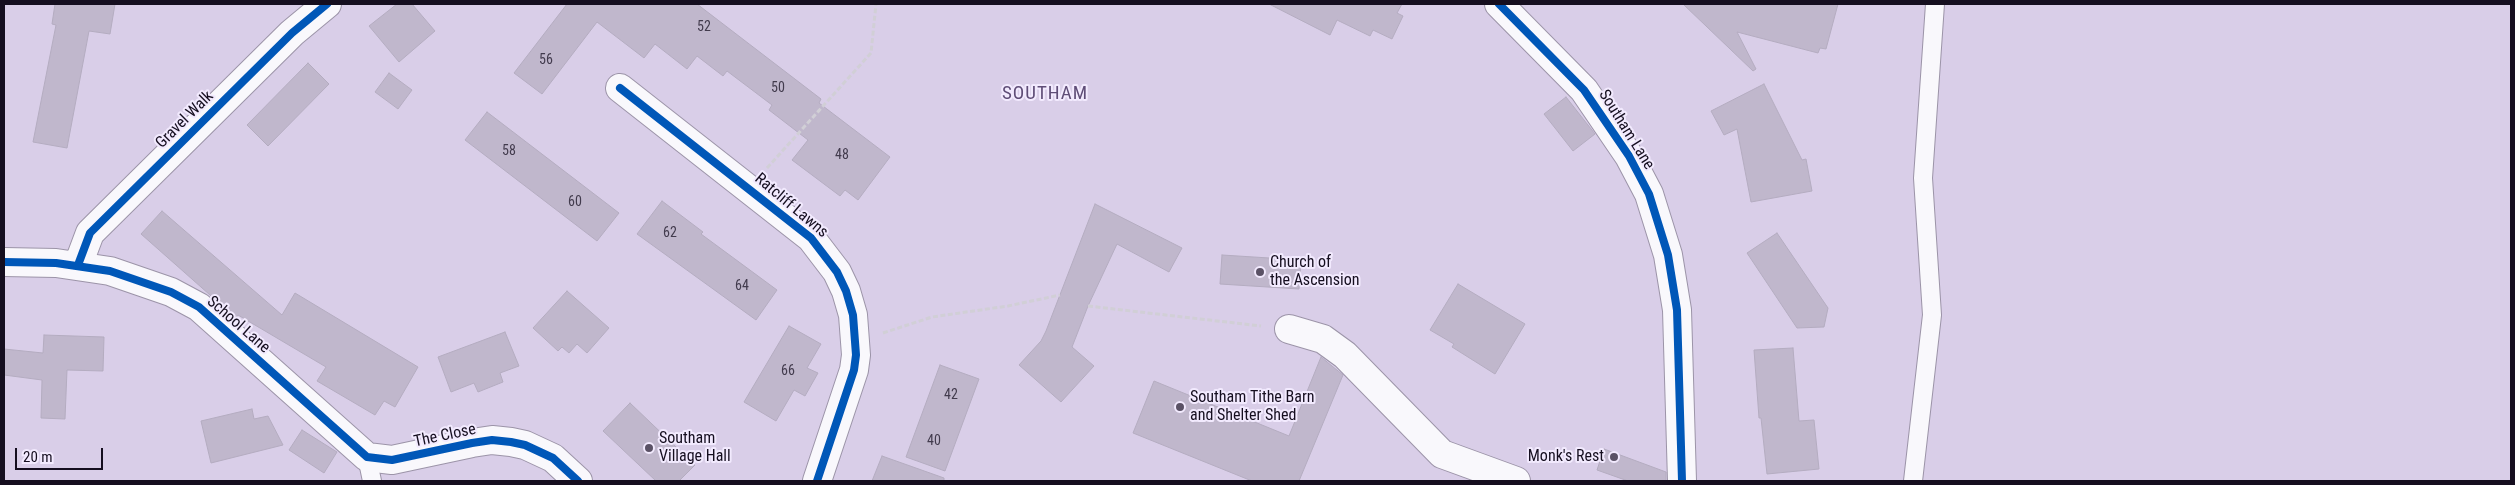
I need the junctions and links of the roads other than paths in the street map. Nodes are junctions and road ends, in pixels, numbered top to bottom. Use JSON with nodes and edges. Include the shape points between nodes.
{"nodes":[{"id":1,"x":326,"y":4,"type":"edge"},
{"id":2,"x":1499,"y":4,"type":"edge"},
{"id":3,"x":1935,"y":4,"type":"edge"},
{"id":4,"x":620,"y":88,"type":"dead end"},
{"id":5,"x":4,"y":262,"type":"edge"},
{"id":6,"x":78,"y":265,"type":"junction"},
{"id":7,"x":1289,"y":329,"type":"road end"},
{"id":8,"x":369,"y":469,"type":"edge"},
{"id":9,"x":578,"y":481,"type":"edge"},
{"id":10,"x":817,"y":481,"type":"edge"},
{"id":11,"x":1516,"y":481,"type":"edge"},
{"id":12,"x":1682,"y":481,"type":"edge"},
{"id":13,"x":1913,"y":481,"type":"edge"}],
"edges":[{"from":1,"to":6,"type":"street","name":"Gravel Walk","via":[[292,33],[90,233]]},
{"from":2,"to":12,"type":"street","name":"Southam Lane","via":[[1584,90],[1630,156],[1649,194],[1668,255],[1677,310]]},
{"from":3,"to":13,"type":"lane","via":[[1923,178],[1932,315]]},
{"from":4,"to":10,"type":"street","name":"Ratcliff Lawns","via":[[811,238],[825,254],[846,291],[856,340],[854,370]]},
{"from":5,"to":6,"type":"street","name":"School Lane"},
{"from":6,"to":8,"type":"street","name":"School Lane","via":[[141,280],[199,308]]},
{"from":7,"to":11,"type":"street","via":[[1323,339],[1345,355],[1442,454]]},
{"from":8,"to":9,"type":"street","name":"The Close","via":[[392,460],[492,440],[526,445],[553,458]]}]}
